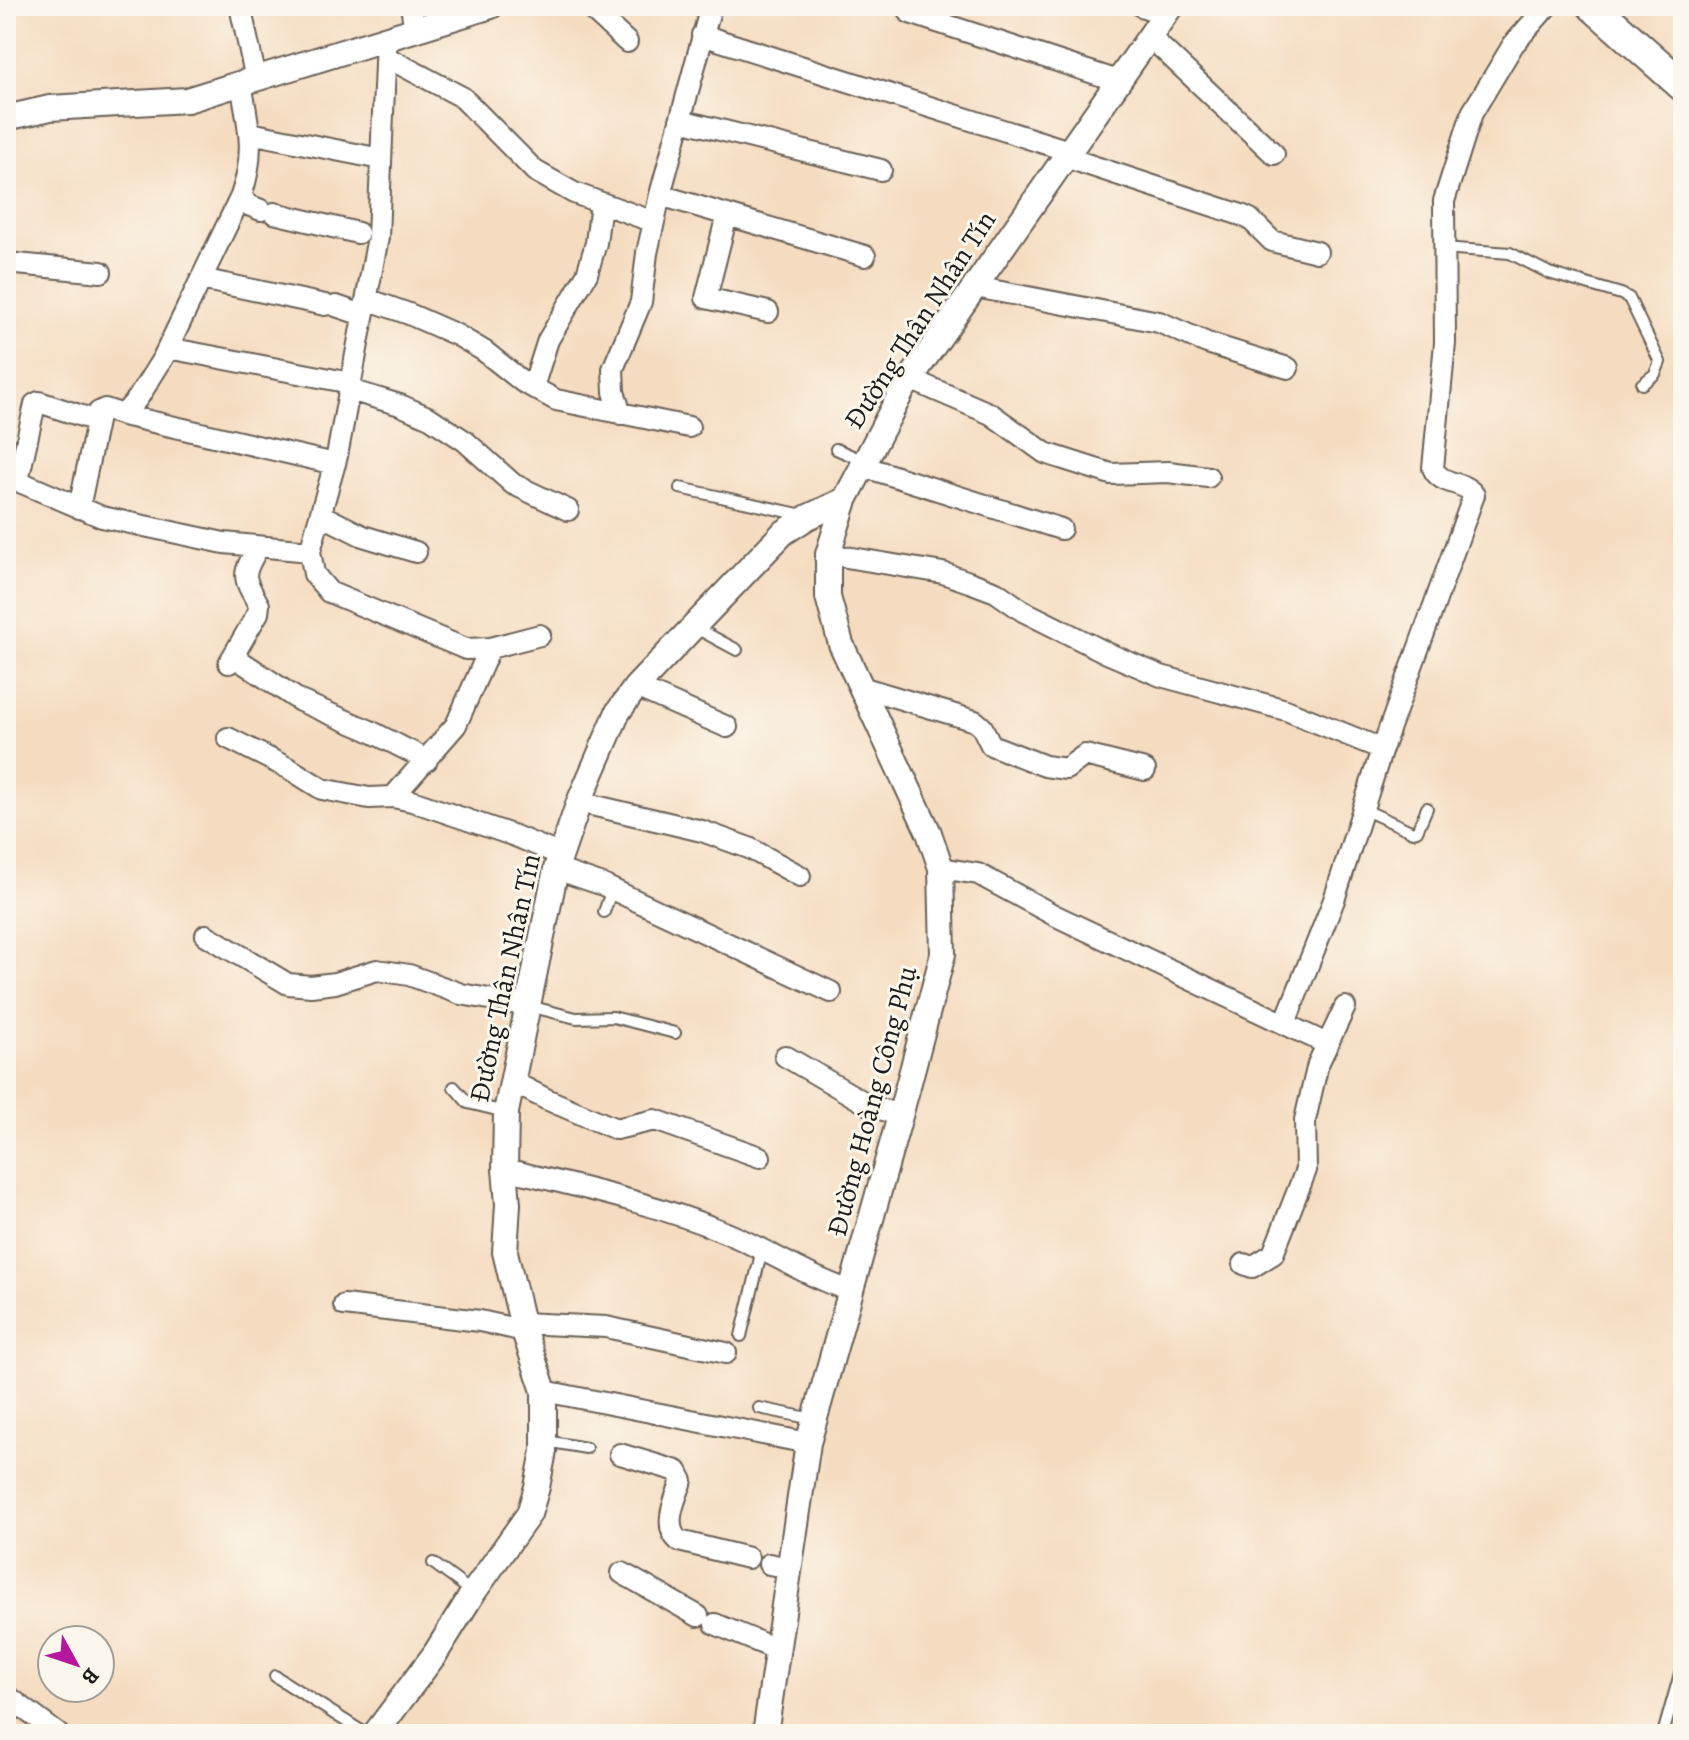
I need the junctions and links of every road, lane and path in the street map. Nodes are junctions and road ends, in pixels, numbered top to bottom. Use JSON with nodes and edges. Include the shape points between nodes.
{"nodes":[{"id":1,"x":240,"y":6,"type":"edge"},
{"id":2,"x":491,"y":6,"type":"edge"},
{"id":3,"x":588,"y":6,"type":"edge"},
{"id":4,"x":711,"y":6,"type":"edge"},
{"id":5,"x":1141,"y":6,"type":"edge"},
{"id":6,"x":1547,"y":6,"type":"edge"},
{"id":7,"x":1593,"y":6,"type":"edge"},
{"id":8,"x":1168,"y":10,"type":"edge"},
{"id":9,"x":910,"y":13,"type":"dead end"},
{"id":10,"x":413,"y":18,"type":"edge"},
{"id":11,"x":702,"y":35,"type":"junction"},
{"id":12,"x":1149,"y":36,"type":"junction"},
{"id":13,"x":627,"y":42,"type":"dead end"},
{"id":14,"x":386,"y":48,"type":"junction"},
{"id":15,"x":249,"y":81,"type":"junction"},
{"id":16,"x":1118,"y":81,"type":"junction"},
{"id":17,"x":1683,"y":86,"type":"edge"},
{"id":18,"x":6,"y":118,"type":"edge"},
{"id":19,"x":680,"y":120,"type":"junction"},
{"id":20,"x":250,"y":133,"type":"junction"},
{"id":21,"x":1067,"y":154,"type":"junction"},
{"id":22,"x":1274,"y":154,"type":"dead end"},
{"id":23,"x":381,"y":159,"type":"junction"},
{"id":24,"x":881,"y":170,"type":"dead end"},
{"id":25,"x":660,"y":195,"type":"junction"},
{"id":26,"x":241,"y":196,"type":"junction"},
{"id":27,"x":601,"y":203,"type":"junction"},
{"id":28,"x":727,"y":215,"type":"junction"},
{"id":29,"x":654,"y":222,"type":"junction"},
{"id":30,"x":358,"y":233,"type":"dead end"},
{"id":31,"x":1443,"y":248,"type":"junction"},
{"id":32,"x":1317,"y":252,"type":"dead end"},
{"id":33,"x":865,"y":256,"type":"dead end"},
{"id":34,"x":6,"y":263,"type":"edge"},
{"id":35,"x":101,"y":272,"type":"dead end"},
{"id":36,"x":201,"y":279,"type":"junction"},
{"id":37,"x":975,"y":287,"type":"junction"},
{"id":38,"x":365,"y":307,"type":"junction"},
{"id":39,"x":768,"y":312,"type":"dead end"},
{"id":40,"x":168,"y":348,"type":"junction"},
{"id":41,"x":1288,"y":368,"type":"dead end"},
{"id":42,"x":910,"y":379,"type":"junction"},
{"id":43,"x":1642,"y":384,"type":"dead end"},
{"id":44,"x":350,"y":387,"type":"junction"},
{"id":45,"x":533,"y":387,"type":"junction"},
{"id":46,"x":621,"y":414,"type":"junction"},
{"id":47,"x":123,"y":415,"type":"junction"},
{"id":48,"x":97,"y":421,"type":"junction"},
{"id":49,"x":689,"y":427,"type":"dead end"},
{"id":50,"x":836,"y":449,"type":"dead end"},
{"id":51,"x":335,"y":464,"type":"junction"},
{"id":52,"x":863,"y":464,"type":"junction"},
{"id":53,"x":1208,"y":477,"type":"dead end"},
{"id":54,"x":12,"y":478,"type":"edge"},
{"id":55,"x":680,"y":488,"type":"dead end"},
{"id":56,"x":845,"y":500,"type":"junction"},
{"id":57,"x":79,"y":508,"type":"junction"},
{"id":58,"x":568,"y":510,"type":"dead end"},
{"id":59,"x":321,"y":515,"type":"junction"},
{"id":60,"x":808,"y":517,"type":"junction"},
{"id":61,"x":1061,"y":529,"type":"dead end"},
{"id":62,"x":258,"y":548,"type":"junction"},
{"id":63,"x":310,"y":551,"type":"junction"},
{"id":64,"x":416,"y":552,"type":"dead end"},
{"id":65,"x":828,"y":554,"type":"junction"},
{"id":66,"x":694,"y":627,"type":"junction"},
{"id":67,"x":540,"y":635,"type":"dead end"},
{"id":68,"x":490,"y":648,"type":"junction"},
{"id":69,"x":737,"y":650,"type":"dead end"},
{"id":70,"x":636,"y":687,"type":"junction"},
{"id":71,"x":861,"y":687,"type":"junction"},
{"id":72,"x":727,"y":727,"type":"dead end"},
{"id":73,"x":228,"y":738,"type":"dead end"},
{"id":74,"x":1382,"y":749,"type":"junction"},
{"id":75,"x":427,"y":760,"type":"junction"},
{"id":76,"x":1145,"y":770,"type":"dead end"},
{"id":77,"x":393,"y":797,"type":"junction"},
{"id":78,"x":579,"y":802,"type":"junction"},
{"id":79,"x":1427,"y":808,"type":"dead end"},
{"id":80,"x":1363,"y":809,"type":"junction"},
{"id":81,"x":558,"y":862,"type":"junction"},
{"id":82,"x":941,"y":868,"type":"junction"},
{"id":83,"x":800,"y":876,"type":"dead end"},
{"id":84,"x":612,"y":889,"type":"junction"},
{"id":85,"x":604,"y":912,"type":"dead end"},
{"id":86,"x":206,"y":935,"type":"dead end"},
{"id":87,"x":831,"y":992,"type":"dead end"},
{"id":88,"x":528,"y":1006,"type":"junction"},
{"id":89,"x":1345,"y":1007,"type":"dead end"},
{"id":90,"x":1285,"y":1023,"type":"junction"},
{"id":91,"x":675,"y":1033,"type":"dead end"},
{"id":92,"x":1327,"y":1044,"type":"junction"},
{"id":93,"x":785,"y":1056,"type":"dead end"},
{"id":94,"x":513,"y":1082,"type":"junction"},
{"id":95,"x":454,"y":1087,"type":"dead end"},
{"id":96,"x":506,"y":1112,"type":"junction"},
{"id":97,"x":900,"y":1116,"type":"junction"},
{"id":98,"x":760,"y":1157,"type":"dead end"},
{"id":99,"x":505,"y":1169,"type":"junction"},
{"id":100,"x":762,"y":1250,"type":"junction"},
{"id":101,"x":1244,"y":1264,"type":"dead end"},
{"id":102,"x":851,"y":1291,"type":"junction"},
{"id":103,"x":344,"y":1305,"type":"dead end"},
{"id":104,"x":523,"y":1327,"type":"junction"},
{"id":105,"x":741,"y":1336,"type":"dead end"},
{"id":106,"x":726,"y":1353,"type":"dead end"},
{"id":107,"x":544,"y":1391,"type":"junction"},
{"id":108,"x":759,"y":1408,"type":"dead end"},
{"id":109,"x":815,"y":1420,"type":"junction"},
{"id":110,"x":544,"y":1441,"type":"junction"},
{"id":111,"x":808,"y":1443,"type":"junction"},
{"id":112,"x":586,"y":1448,"type":"dead end"},
{"id":113,"x":620,"y":1454,"type":"dead end"},
{"id":114,"x":748,"y":1558,"type":"dead end"},
{"id":115,"x":433,"y":1563,"type":"dead end"},
{"id":116,"x":622,"y":1573,"type":"dead end"},
{"id":117,"x":473,"y":1593,"type":"junction"},
{"id":118,"x":778,"y":1650,"type":"junction"},
{"id":119,"x":1683,"y":1663,"type":"edge"},
{"id":120,"x":275,"y":1676,"type":"dead end"},
{"id":121,"x":6,"y":1695,"type":"edge"},
{"id":122,"x":58,"y":1734,"type":"edge"},
{"id":123,"x":366,"y":1734,"type":"edge"},
{"id":124,"x":375,"y":1734,"type":"edge"},
{"id":125,"x":765,"y":1734,"type":"edge"},
{"id":126,"x":1663,"y":1734,"type":"edge"}],
"edges":[{"from":1,"to":15,"type":"street"},
{"from":2,"to":10,"type":"street"},
{"from":3,"to":13,"type":"street"},
{"from":4,"to":11,"type":"street"},
{"from":5,"to":8,"type":"street"},
{"from":6,"to":31,"type":"street","via":[[1513,45],[1472,113],[1444,201]]},
{"from":7,"to":17,"type":"main road"},
{"from":8,"to":12,"type":"street","name":"Đường Thân Nhân Tín"},
{"from":9,"to":16,"type":"street"},
{"from":10,"to":14,"type":"street"},
{"from":11,"to":19,"type":"street"},
{"from":11,"to":21,"type":"street"},
{"from":12,"to":16,"type":"street","name":"Đường Thân Nhân Tín"},
{"from":12,"to":22,"type":"street"},
{"from":14,"to":15,"type":"street"},
{"from":14,"to":23,"type":"street"},
{"from":14,"to":27,"type":"street","via":[[462,97],[535,171]]},
{"from":15,"to":18,"type":"street","via":[[187,100],[50,108]]},
{"from":15,"to":20,"type":"street"},
{"from":16,"to":21,"type":"street","name":"Đường Thân Nhân Tín"},
{"from":19,"to":24,"type":"street"},
{"from":19,"to":25,"type":"street"},
{"from":20,"to":23,"type":"street"},
{"from":20,"to":26,"type":"street","via":[[250,170]]},
{"from":21,"to":32,"type":"street","via":[[1241,215],[1272,241]]},
{"from":21,"to":37,"type":"street","name":"Đường Thân Nhân Tín"},
{"from":23,"to":38,"type":"street","via":[[378,237]]},
{"from":25,"to":28,"type":"street"},
{"from":25,"to":29,"type":"street"},
{"from":26,"to":30,"type":"street","via":[[267,212]]},
{"from":26,"to":36,"type":"street"},
{"from":27,"to":29,"type":"street"},
{"from":27,"to":45,"type":"street","via":[[587,274],[548,340]]},
{"from":28,"to":33,"type":"street"},
{"from":28,"to":39,"type":"street","via":[[706,298]]},
{"from":29,"to":46,"type":"street","via":[[641,302],[613,369]]},
{"from":31,"to":43,"type":"lane","via":[[1510,253],[1549,273],[1629,298],[1660,362]]},
{"from":31,"to":74,"type":"street","via":[[1445,343],[1433,468],[1439,478],[1474,495]]},
{"from":34,"to":35,"type":"street"},
{"from":36,"to":38,"type":"street","via":[[330,306]]},
{"from":36,"to":40,"type":"street"},
{"from":37,"to":41,"type":"street","via":[[1159,322]]},
{"from":37,"to":42,"type":"street","name":"Đường Thân Nhân Tín"},
{"from":38,"to":44,"type":"street"},
{"from":38,"to":45,"type":"street","via":[[409,314],[457,335]]},
{"from":40,"to":44,"type":"street"},
{"from":40,"to":47,"type":"street"},
{"from":42,"to":52,"type":"street","name":"Đường Thân Nhân Tín"},
{"from":42,"to":53,"type":"street","via":[[983,409],[1045,453],[1111,474]]},
{"from":44,"to":51,"type":"street"},
{"from":44,"to":58,"type":"street","via":[[430,418],[513,484]]},
{"from":45,"to":46,"type":"street","via":[[556,400]]},
{"from":46,"to":49,"type":"street"},
{"from":47,"to":48,"type":"street","via":[[101,409]]},
{"from":47,"to":51,"type":"street"},
{"from":48,"to":54,"type":"street","via":[[35,404]]},
{"from":48,"to":57,"type":"street"},
{"from":50,"to":52,"type":"lane"},
{"from":51,"to":59,"type":"street"},
{"from":52,"to":56,"type":"street","name":"Đường Thân Nhân Tín"},
{"from":52,"to":61,"type":"street"},
{"from":54,"to":57,"type":"street"},
{"from":55,"to":60,"type":"lane"},
{"from":56,"to":60,"type":"street","name":"Đường Thân Nhân Tín"},
{"from":56,"to":65,"type":"street","name":"Đường Hoàng Công Phụ"},
{"from":57,"to":62,"type":"street"},
{"from":59,"to":63,"type":"street"},
{"from":59,"to":64,"type":"street","via":[[363,536]]},
{"from":60,"to":66,"type":"street","name":"Đường Thân Nhân Tín","via":[[783,533]]},
{"from":62,"to":63,"type":"street"},
{"from":62,"to":75,"type":"street","via":[[246,581],[258,613],[231,659],[300,701]]},
{"from":63,"to":68,"type":"street","via":[[314,574],[329,592],[466,649]]},
{"from":65,"to":71,"type":"street","name":"Đường Hoàng Công Phụ","via":[[828,597]]},
{"from":65,"to":74,"type":"street","via":[[943,573],[972,583],[1161,676],[1286,710]]},
{"from":66,"to":69,"type":"lane"},
{"from":66,"to":70,"type":"street","name":"Đường Thân Nhân Tín"},
{"from":67,"to":68,"type":"street"},
{"from":68,"to":75,"type":"street","via":[[456,725]]},
{"from":70,"to":72,"type":"street"},
{"from":70,"to":78,"type":"street","name":"Đường Thân Nhân Tín","via":[[618,712]]},
{"from":71,"to":76,"type":"street","via":[[975,721],[991,745],[1045,766],[1066,769],[1085,755]]},
{"from":71,"to":82,"type":"street","name":"Đường Hoàng Công Phụ"},
{"from":73,"to":77,"type":"street","via":[[322,789]]},
{"from":74,"to":80,"type":"street"},
{"from":75,"to":77,"type":"street"},
{"from":77,"to":81,"type":"street","via":[[515,836]]},
{"from":78,"to":81,"type":"street","name":"Đường Thân Nhân Tín"},
{"from":78,"to":83,"type":"street","via":[[702,831],[749,848]]},
{"from":79,"to":80,"type":"lane","via":[[1413,832]]},
{"from":80,"to":90,"type":"street"},
{"from":81,"to":84,"type":"street"},
{"from":81,"to":88,"type":"street","name":"Đường Thân Nhân Tín"},
{"from":82,"to":90,"type":"street","via":[[978,874]]},
{"from":82,"to":97,"type":"street","name":"Đường Hoàng Công Phụ","via":[[943,954]]},
{"from":84,"to":85,"type":"lane"},
{"from":84,"to":87,"type":"street"},
{"from":86,"to":88,"type":"street","via":[[288,984],[311,986],[377,970]]},
{"from":88,"to":91,"type":"lane","via":[[567,1017],[613,1017]]},
{"from":88,"to":94,"type":"street","name":"Đường Thân Nhân Tín"},
{"from":89,"to":92,"type":"street"},
{"from":90,"to":92,"type":"street"},
{"from":92,"to":101,"type":"street","via":[[1305,1120],[1306,1170],[1273,1254],[1252,1267]]},
{"from":93,"to":97,"type":"street","via":[[867,1104]]},
{"from":94,"to":96,"type":"street","name":"Đường Thân Nhân Tín"},
{"from":94,"to":98,"type":"street","via":[[616,1129],[655,1120]]},
{"from":95,"to":96,"type":"lane","via":[[468,1103]]},
{"from":96,"to":99,"type":"street","name":"Đường Thân Nhân Tín"},
{"from":97,"to":102,"type":"street","name":"Đường Hoàng Công Phụ"},
{"from":99,"to":100,"type":"street","via":[[690,1219]]},
{"from":99,"to":104,"type":"street","name":"Đường Thân Nhân Tín","via":[[505,1252]]},
{"from":100,"to":102,"type":"street","via":[[819,1281]]},
{"from":100,"to":105,"type":"lane"},
{"from":102,"to":109,"type":"street","name":"Đường Hoàng Công Phụ"},
{"from":103,"to":104,"type":"street"},
{"from":104,"to":106,"type":"street","via":[[606,1327]]},
{"from":104,"to":107,"type":"street","name":"Đường Thân Nhân Tín"},
{"from":107,"to":110,"type":"street","name":"Đường Thân Nhân Tín"},
{"from":107,"to":111,"type":"street"},
{"from":108,"to":109,"type":"lane"},
{"from":109,"to":111,"type":"street","name":"Đường Hoàng Công Phụ"},
{"from":110,"to":112,"type":"lane"},
{"from":110,"to":117,"type":"street","name":"Đường Thân Nhân Tín","via":[[529,1514]]},
{"from":111,"to":118,"type":"street","name":"Đường Hoàng Công Phụ","via":[[779,1566]]},
{"from":113,"to":114,"type":"street","via":[[677,1471],[682,1481],[670,1526],[679,1541]]},
{"from":115,"to":117,"type":"lane"},
{"from":116,"to":118,"type":"street","via":[[706,1620]]},
{"from":117,"to":124,"type":"street","name":"Đường Thân Nhân Tín"},
{"from":118,"to":125,"type":"street","name":"Đường Hoàng Công Phụ"},
{"from":119,"to":126,"type":"lane"},
{"from":120,"to":123,"type":"lane"},
{"from":121,"to":122,"type":"street"}]}
